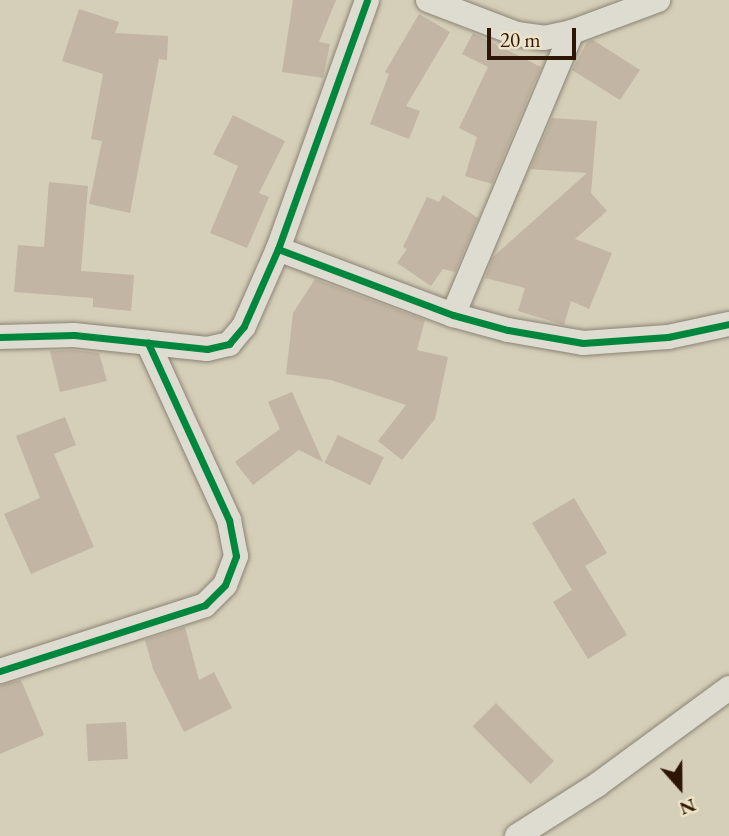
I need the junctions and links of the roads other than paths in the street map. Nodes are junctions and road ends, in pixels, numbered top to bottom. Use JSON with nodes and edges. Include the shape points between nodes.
{"nodes":[{"id":1,"x":367,"y":0,"type":"edge"},
{"id":2,"x":428,"y":0,"type":"edge"},
{"id":3,"x":658,"y":0,"type":"edge"},
{"id":4,"x":572,"y":32,"type":"junction"},
{"id":5,"x":278,"y":249,"type":"junction"},
{"id":6,"x":453,"y":315,"type":"junction"},
{"id":7,"x":729,"y":324,"type":"edge"},
{"id":8,"x":0,"y":337,"type":"edge"},
{"id":9,"x":148,"y":344,"type":"junction"},
{"id":10,"x":0,"y":671,"type":"edge"},
{"id":11,"x":729,"y":688,"type":"edge"},
{"id":12,"x":517,"y":836,"type":"edge"}],
"edges":[{"from":1,"to":5,"type":"street"},
{"from":2,"to":4,"type":"street","via":[[517,34],[544,38]]},
{"from":3,"to":4,"type":"street"},
{"from":4,"to":6,"type":"street"},
{"from":5,"to":6,"type":"street"},
{"from":5,"to":9,"type":"street","via":[[244,326],[229,344],[206,349]]},
{"from":6,"to":7,"type":"street","via":[[583,343],[668,337]]},
{"from":8,"to":9,"type":"street","via":[[74,335]]},
{"from":9,"to":10,"type":"street","via":[[229,520],[236,556],[225,585],[205,605]]},
{"from":11,"to":12,"type":"street","via":[[597,785]]}]}
